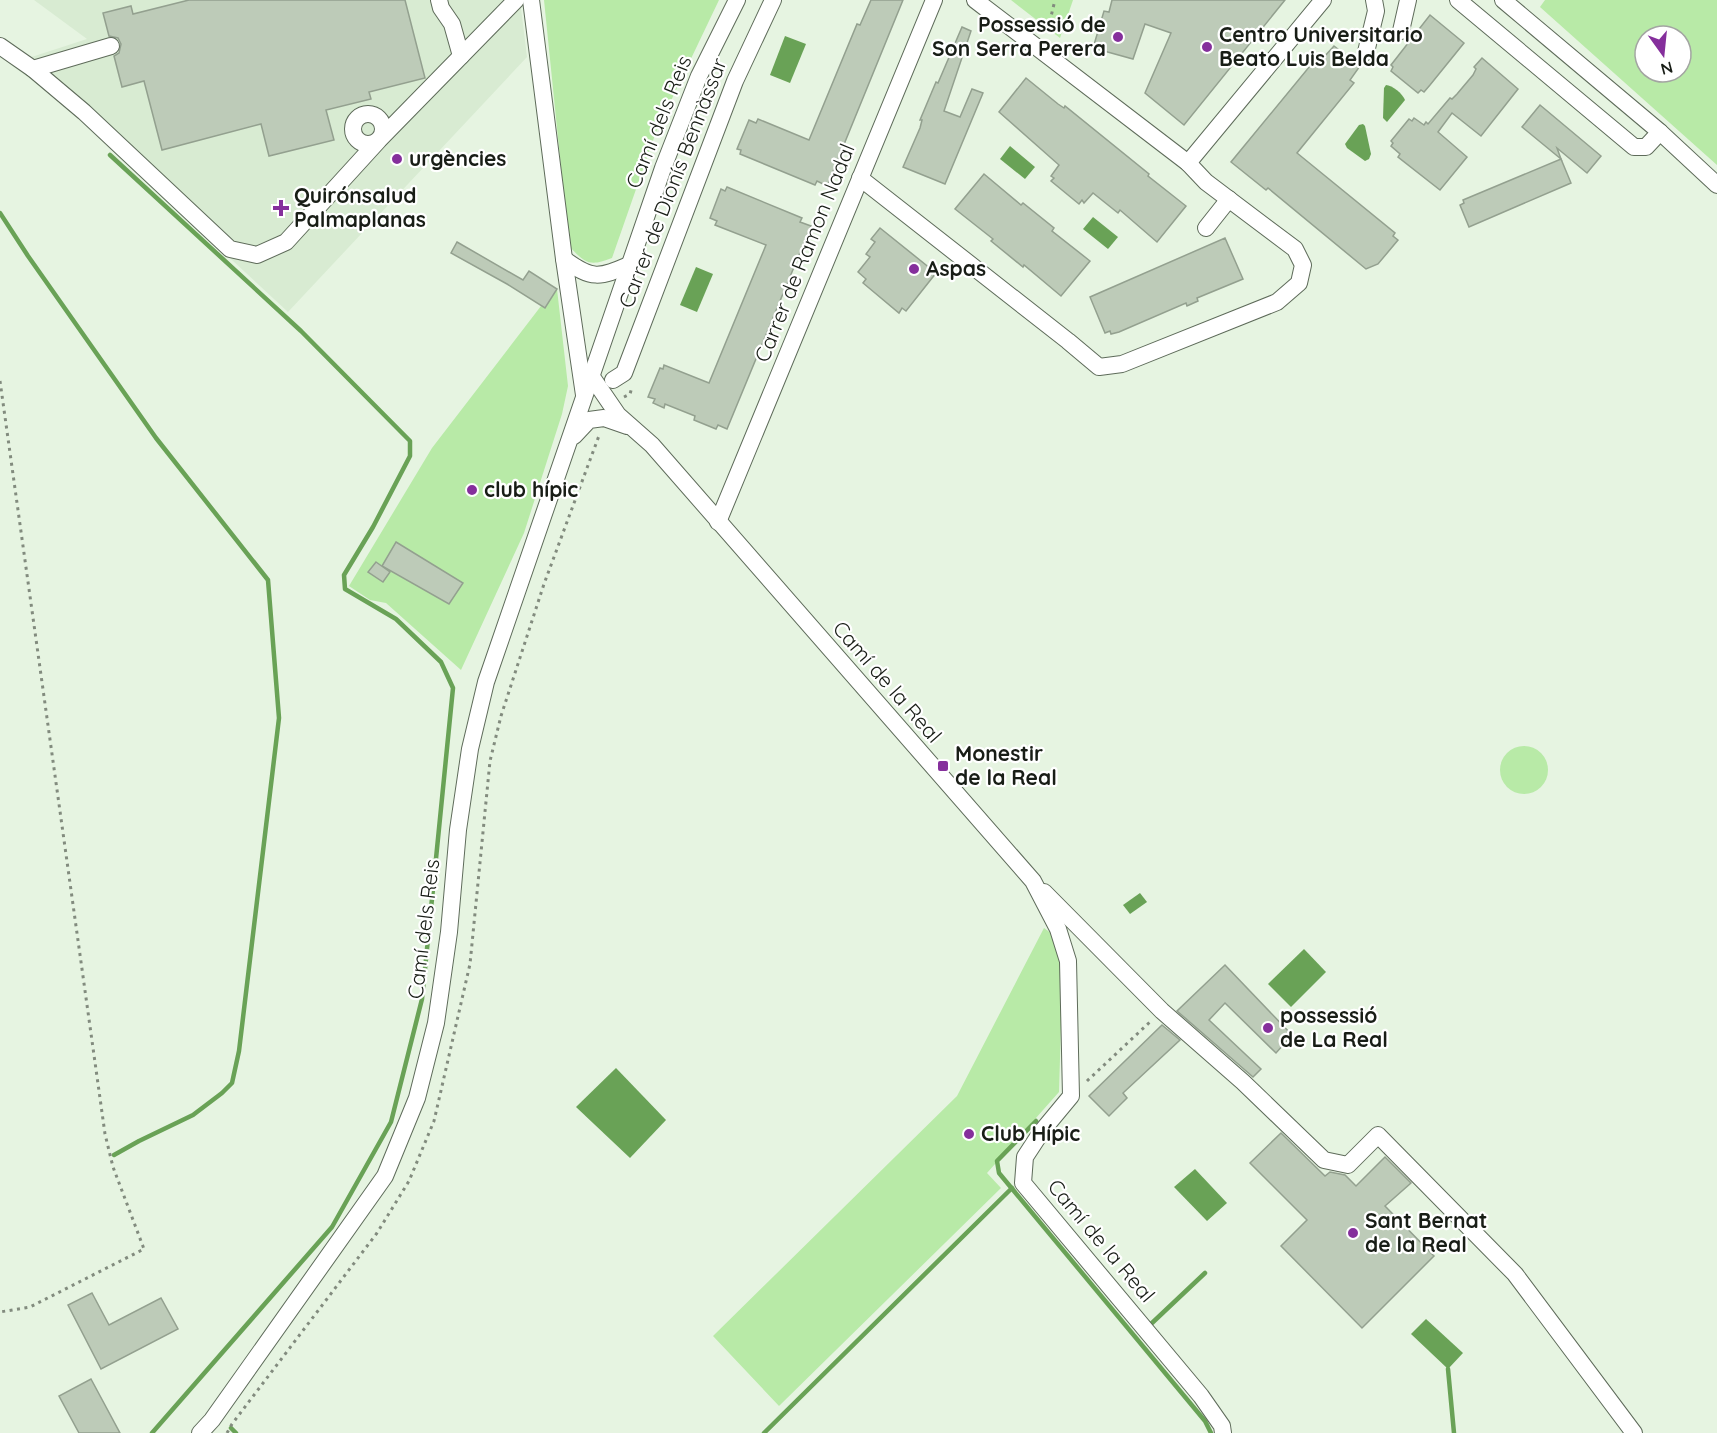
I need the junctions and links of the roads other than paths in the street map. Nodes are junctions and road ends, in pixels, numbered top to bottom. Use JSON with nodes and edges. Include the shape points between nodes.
{"nodes":[{"id":1,"x":439,"y":0,"type":"edge"},
{"id":2,"x":516,"y":0,"type":"edge"},
{"id":3,"x":531,"y":0,"type":"edge"},
{"id":4,"x":736,"y":0,"type":"edge"},
{"id":5,"x":773,"y":0,"type":"edge"},
{"id":6,"x":933,"y":0,"type":"edge"},
{"id":7,"x":975,"y":0,"type":"edge"},
{"id":8,"x":1323,"y":0,"type":"edge"},
{"id":9,"x":1374,"y":0,"type":"edge"},
{"id":10,"x":1408,"y":0,"type":"edge"},
{"id":11,"x":1458,"y":0,"type":"edge"},
{"id":12,"x":1503,"y":0,"type":"edge"},
{"id":13,"x":1401,"y":31,"type":"dead end"},
{"id":14,"x":0,"y":46,"type":"edge"},
{"id":15,"x":111,"y":46,"type":"dead end"},
{"id":16,"x":1366,"y":52,"type":"dead end"},
{"id":17,"x":461,"y":56,"type":"junction"},
{"id":18,"x":33,"y":69,"type":"junction"},
{"id":19,"x":414,"y":104,"type":"junction"},
{"id":20,"x":374,"y":116,"type":"junction"},
{"id":21,"x":1660,"y":132,"type":"junction"},
{"id":22,"x":379,"y":140,"type":"junction"},
{"id":23,"x":1188,"y":163,"type":"junction"},
{"id":24,"x":860,"y":178,"type":"junction"},
{"id":25,"x":1717,"y":185,"type":"edge"},
{"id":26,"x":1229,"y":199,"type":"junction"},
{"id":27,"x":1206,"y":228,"type":"dead end"},
{"id":28,"x":564,"y":259,"type":"junction"},
{"id":29,"x":631,"y":264,"type":"junction"},
{"id":30,"x":611,"y":321,"type":"junction"},
{"id":31,"x":592,"y":377,"type":"junction"},
{"id":32,"x":613,"y":380,"type":"junction"},
{"id":33,"x":585,"y":398,"type":"junction"},
{"id":34,"x":633,"y":429,"type":"junction"},
{"id":35,"x":569,"y":442,"type":"junction"},
{"id":36,"x":718,"y":522,"type":"junction"},
{"id":37,"x":1033,"y":881,"type":"junction"},
{"id":38,"x":208,"y":1426,"type":"edge"},
{"id":39,"x":200,"y":1433,"type":"edge"},
{"id":40,"x":1223,"y":1433,"type":"edge"},
{"id":41,"x":1634,"y":1433,"type":"edge"}],
"edges":[{"from":1,"to":17,"type":"street","via":[[452,24]]},
{"from":2,"to":17,"type":"street"},
{"from":3,"to":28,"type":"street","name":"Camí dels Reis"},
{"from":4,"to":29,"type":"street","name":"Camí dels Reis","via":[[699,76]]},
{"from":5,"to":32,"type":"street","name":"Carrer de Dionís Bennàssar","via":[[735,81],[624,373]]},
{"from":6,"to":24,"type":"street","name":"Carrer de Ramon Nadal"},
{"from":7,"to":23,"type":"street"},
{"from":8,"to":23,"type":"street"},
{"from":9,"to":16,"type":"street","via":[[1376,11]]},
{"from":10,"to":13,"type":"street"},
{"from":11,"to":21,"type":"street","via":[[1634,147],[1646,147]]},
{"from":12,"to":21,"type":"street"},
{"from":14,"to":18,"type":"street"},
{"from":15,"to":18,"type":"street"},
{"from":17,"to":19,"type":"street"},
{"from":18,"to":22,"type":"street","via":[[223,244],[240,252],[257,255],[286,242]]},
{"from":19,"to":20,"type":"street"},
{"from":19,"to":22,"type":"street"},
{"from":20,"to":22,"type":"street","via":[[382,127]]},
{"from":20,"to":22,"type":"street","via":[[357,119],[353,134],[364,144]]},
{"from":21,"to":25,"type":"street"},
{"from":23,"to":26,"type":"street"},
{"from":24,"to":26,"type":"street","via":[[1099,367],[1122,364],[1277,302],[1299,283],[1303,265],[1295,249]]},
{"from":24,"to":36,"type":"street","name":"Carrer de Ramon Nadal"},
{"from":26,"to":27,"type":"street"},
{"from":28,"to":29,"type":"street","via":[[590,275],[607,275]]},
{"from":28,"to":33,"type":"street","name":"Camí dels Reis"},
{"from":29,"to":30,"type":"street","name":"Camí dels Reis"},
{"from":30,"to":31,"type":"street","name":"Camí dels Reis"},
{"from":30,"to":32,"type":"street","via":[[608,364]]},
{"from":31,"to":33,"type":"street","name":"Camí dels Reis"},
{"from":31,"to":34,"type":"street","name":"Camí de la Real","via":[[618,415]]},
{"from":32,"to":34,"type":"street"},
{"from":33,"to":35,"type":"street","name":"Camí dels Reis"},
{"from":34,"to":35,"type":"street","via":[[604,418],[589,420]]},
{"from":34,"to":36,"type":"street","name":"Camí de la Real","via":[[652,445]]},
{"from":35,"to":38,"type":"street","name":"Camí dels Reis","via":[[486,682],[470,749],[436,1023],[417,1098],[385,1176]]},
{"from":36,"to":37,"type":"street","name":"Camí de la Real"},
{"from":37,"to":40,"type":"street","name":"Camí de la Real","via":[[1058,929],[1068,961],[1071,1096],[1025,1157],[1023,1183],[1200,1396]]},
{"from":37,"to":41,"type":"street","via":[[1162,1011],[1324,1160],[1348,1165],[1378,1135],[1515,1274]]},
{"from":38,"to":39,"type":"street","name":"Camí dels Reis"}]}
